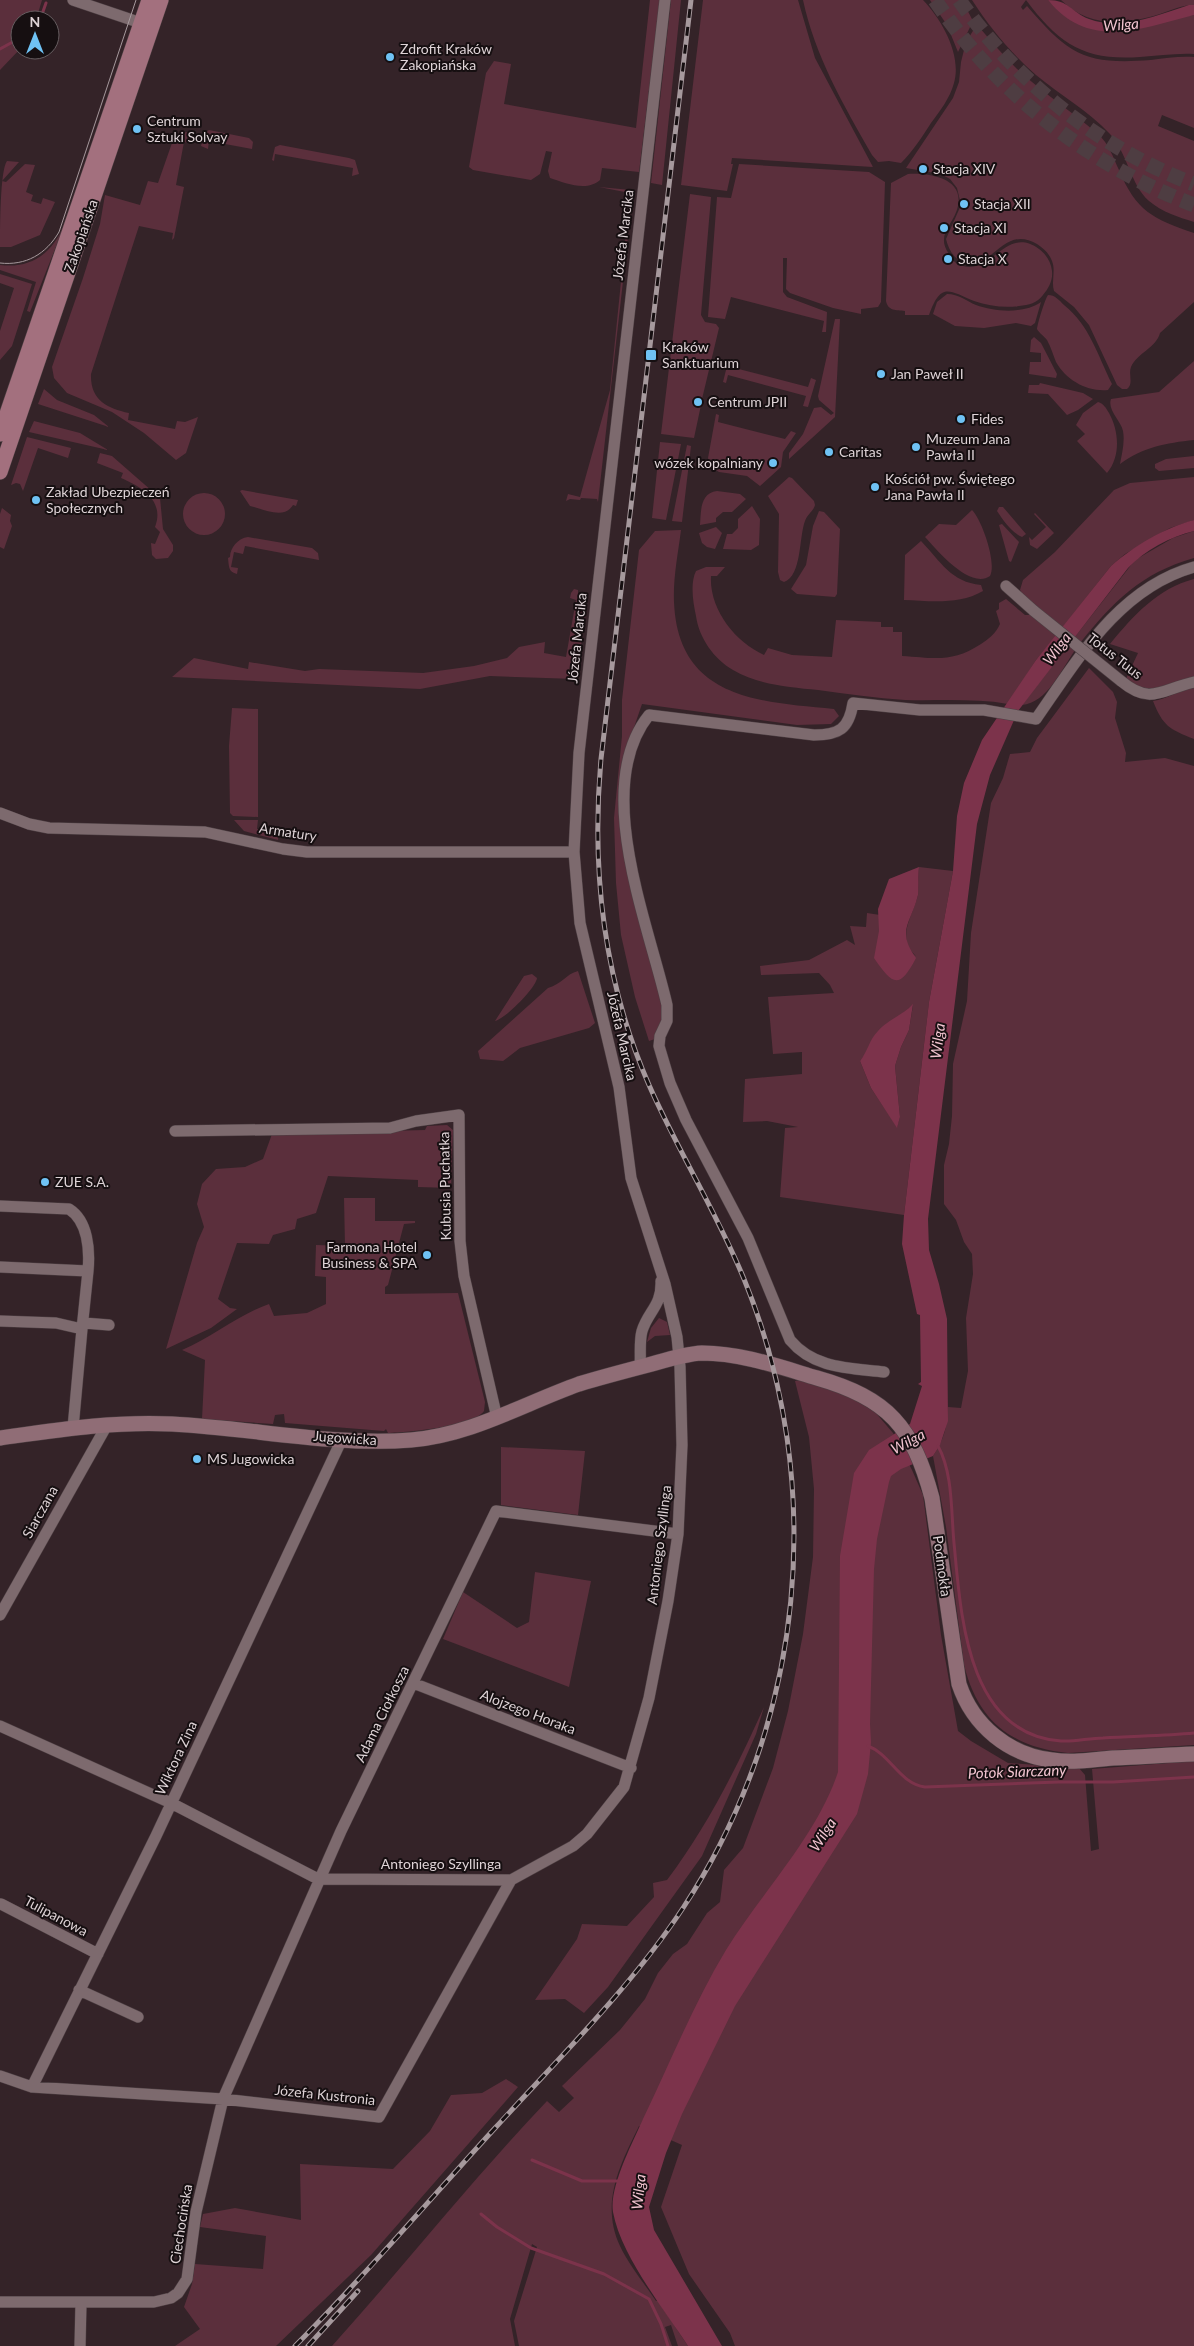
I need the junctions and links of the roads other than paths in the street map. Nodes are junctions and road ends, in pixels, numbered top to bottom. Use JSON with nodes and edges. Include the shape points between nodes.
{"nodes":[{"id":1,"x":73,"y":0,"type":"edge"},
{"id":2,"x":149,"y":0,"type":"edge"},
{"id":3,"x":161,"y":0,"type":"edge"},
{"id":4,"x":665,"y":0,"type":"edge"},
{"id":5,"x":141,"y":23,"type":"junction"},
{"id":6,"x":22,"y":386,"type":"junction"},
{"id":7,"x":7,"y":426,"type":"edge"},
{"id":8,"x":0,"y":472,"type":"edge"},
{"id":9,"x":1194,"y":567,"type":"edge"},
{"id":10,"x":1006,"y":586,"type":"dead end"},
{"id":11,"x":1194,"y":682,"type":"edge"},
{"id":12,"x":0,"y":814,"type":"edge"},
{"id":13,"x":574,"y":852,"type":"junction"},
{"id":14,"x":175,"y":1131,"type":"dead end"},
{"id":15,"x":0,"y":1206,"type":"edge"},
{"id":16,"x":0,"y":1267,"type":"edge"},
{"id":17,"x":88,"y":1271,"type":"junction"},
{"id":18,"x":661,"y":1272,"type":"junction"},
{"id":19,"x":653,"y":1312,"type":"junction"},
{"id":20,"x":673,"y":1318,"type":"junction"},
{"id":21,"x":0,"y":1321,"type":"edge"},
{"id":22,"x":109,"y":1325,"type":"dead end"},
{"id":23,"x":83,"y":1326,"type":"junction"},
{"id":24,"x":678,"y":1357,"type":"junction"},
{"id":25,"x":640,"y":1367,"type":"junction"},
{"id":26,"x":824,"y":1372,"type":"junction"},
{"id":27,"x":884,"y":1372,"type":"dead end"},
{"id":28,"x":497,"y":1418,"type":"junction"},
{"id":29,"x":106,"y":1425,"type":"junction"},
{"id":30,"x":73,"y":1428,"type":"junction"},
{"id":31,"x":0,"y":1438,"type":"edge"},
{"id":32,"x":342,"y":1439,"type":"junction"},
{"id":33,"x":678,"y":1534,"type":"junction"},
{"id":34,"x":1,"y":1609,"type":"edge"},
{"id":35,"x":414,"y":1683,"type":"junction"},
{"id":36,"x":0,"y":1726,"type":"edge"},
{"id":37,"x":1194,"y":1754,"type":"edge"},
{"id":38,"x":631,"y":1768,"type":"junction"},
{"id":39,"x":171,"y":1804,"type":"junction"},
{"id":40,"x":318,"y":1879,"type":"junction"},
{"id":41,"x":510,"y":1880,"type":"junction"},
{"id":42,"x":1,"y":1904,"type":"dead end"},
{"id":43,"x":98,"y":1954,"type":"junction"},
{"id":44,"x":79,"y":1990,"type":"junction"},
{"id":45,"x":138,"y":2017,"type":"dead end"},
{"id":46,"x":0,"y":2076,"type":"edge"},
{"id":47,"x":32,"y":2087,"type":"junction"},
{"id":48,"x":223,"y":2099,"type":"junction"},
{"id":49,"x":0,"y":2302,"type":"edge"},
{"id":50,"x":81,"y":2303,"type":"junction"},
{"id":51,"x":80,"y":2346,"type":"edge"}],
"edges":[{"from":1,"to":5,"type":"street"},
{"from":2,"to":5,"type":"main road","name":"Zakopiańska"},
{"from":3,"to":6,"type":"main road","name":"Zakopiańska"},
{"from":4,"to":13,"type":"street","name":"Józefa Marcika","via":[[579,754]]},
{"from":5,"to":6,"type":"main road","name":"Zakopiańska"},
{"from":6,"to":7,"type":"main road","name":"Zakopiańska"},
{"from":7,"to":8,"type":"main road","name":"Zakopiańska"},
{"from":9,"to":26,"type":"street","via":[[1165,578],[1135,596],[1114,616],[1036,719],[994,711],[903,709],[853,703],[845,726],[824,735],[649,715],[640,728],[626,765],[626,842],[667,1005],[667,1021],[659,1040],[661,1056],[686,1120],[748,1238],[787,1336]]},
{"from":10,"to":11,"type":"street","name":"Totus Tuus","bridge":true,"via":[[1135,692],[1152,696]]},
{"from":12,"to":13,"type":"street","name":"Armatury","via":[[49,828],[204,832],[282,850],[307,852]]},
{"from":13,"to":18,"type":"street","name":"Józefa Marcika","via":[[580,923],[619,1086],[630,1178]]},
{"from":14,"to":28,"type":"street","name":"Kubusia Puchatka","via":[[390,1128],[459,1115],[463,1267]]},
{"from":15,"to":17,"type":"street","via":[[69,1209],[76,1213],[86,1236]]},
{"from":16,"to":17,"type":"street"},
{"from":17,"to":23,"type":"street"},
{"from":18,"to":19,"type":"street","name":"Józefa Marcika","via":[[660,1294]]},
{"from":18,"to":20,"type":"street","name":"Józefa Marcika"},
{"from":19,"to":20,"type":"street"},
{"from":19,"to":25,"type":"street","name":"Józefa Marcika","via":[[641,1334]]},
{"from":20,"to":24,"type":"street","name":"Józefa Marcika"},
{"from":21,"to":23,"type":"street"},
{"from":22,"to":23,"type":"street"},
{"from":23,"to":30,"type":"street"},
{"from":24,"to":25,"type":"street","name":"Jugowicka"},
{"from":24,"to":26,"type":"street","name":"Podmokła","via":[[701,1353],[735,1356]]},
{"from":24,"to":33,"type":"street","name":"Antoniego Szyllinga","via":[[682,1445]]},
{"from":25,"to":28,"type":"street","name":"Jugowicka","via":[[580,1384]]},
{"from":26,"to":27,"type":"street"},
{"from":26,"to":37,"type":"street","name":"Podmokła","via":[[868,1398],[898,1421],[911,1440],[924,1471],[934,1510],[956,1673],[962,1693],[981,1724],[1016,1749],[1052,1760]]},
{"from":28,"to":32,"type":"street","name":"Jugowicka","via":[[428,1438]]},
{"from":29,"to":30,"type":"street","name":"Jugowicka"},
{"from":29,"to":32,"type":"street","name":"Jugowicka","via":[[175,1424]]},
{"from":29,"to":34,"type":"street","name":"Siarczana"},
{"from":30,"to":31,"type":"street","name":"Jugowicka"},
{"from":32,"to":39,"type":"street","name":"Wiktora Zina"},
{"from":33,"to":35,"type":"street","name":"Adama Ciołkosza","via":[[496,1511]]},
{"from":33,"to":38,"type":"street","name":"Antoniego Szyllinga","via":[[649,1698]]},
{"from":35,"to":38,"type":"street","name":"Alojzego Horaka"},
{"from":35,"to":40,"type":"street","name":"Adama Ciołkosza"},
{"from":36,"to":39,"type":"street","name":"Antoniego Szyllinga"},
{"from":38,"to":41,"type":"street","name":"Antoniego Szyllinga","via":[[624,1787],[587,1834],[573,1846]]},
{"from":39,"to":40,"type":"street","name":"Antoniego Szyllinga"},
{"from":39,"to":43,"type":"street","name":"Wiktora Zina"},
{"from":40,"to":41,"type":"street","name":"Antoniego Szyllinga"},
{"from":40,"to":48,"type":"street","name":"Adama Ciołkosza"},
{"from":41,"to":48,"type":"street","name":"Józefa Kustronia","via":[[379,2117]]},
{"from":42,"to":43,"type":"street","name":"Tulipanowa"},
{"from":43,"to":44,"type":"street","name":"Wiktora Zina"},
{"from":44,"to":45,"type":"street"},
{"from":44,"to":47,"type":"street","name":"Wiktora Zina"},
{"from":46,"to":47,"type":"street","name":"Józefa Kustronia"},
{"from":47,"to":48,"type":"street","name":"Józefa Kustronia"},
{"from":48,"to":50,"type":"street","name":"Ciechocińska","via":[[196,2212],[189,2272],[183,2286],[163,2301]]},
{"from":49,"to":50,"type":"street","name":"Ciechocińska"},
{"from":50,"to":51,"type":"street"}]}
